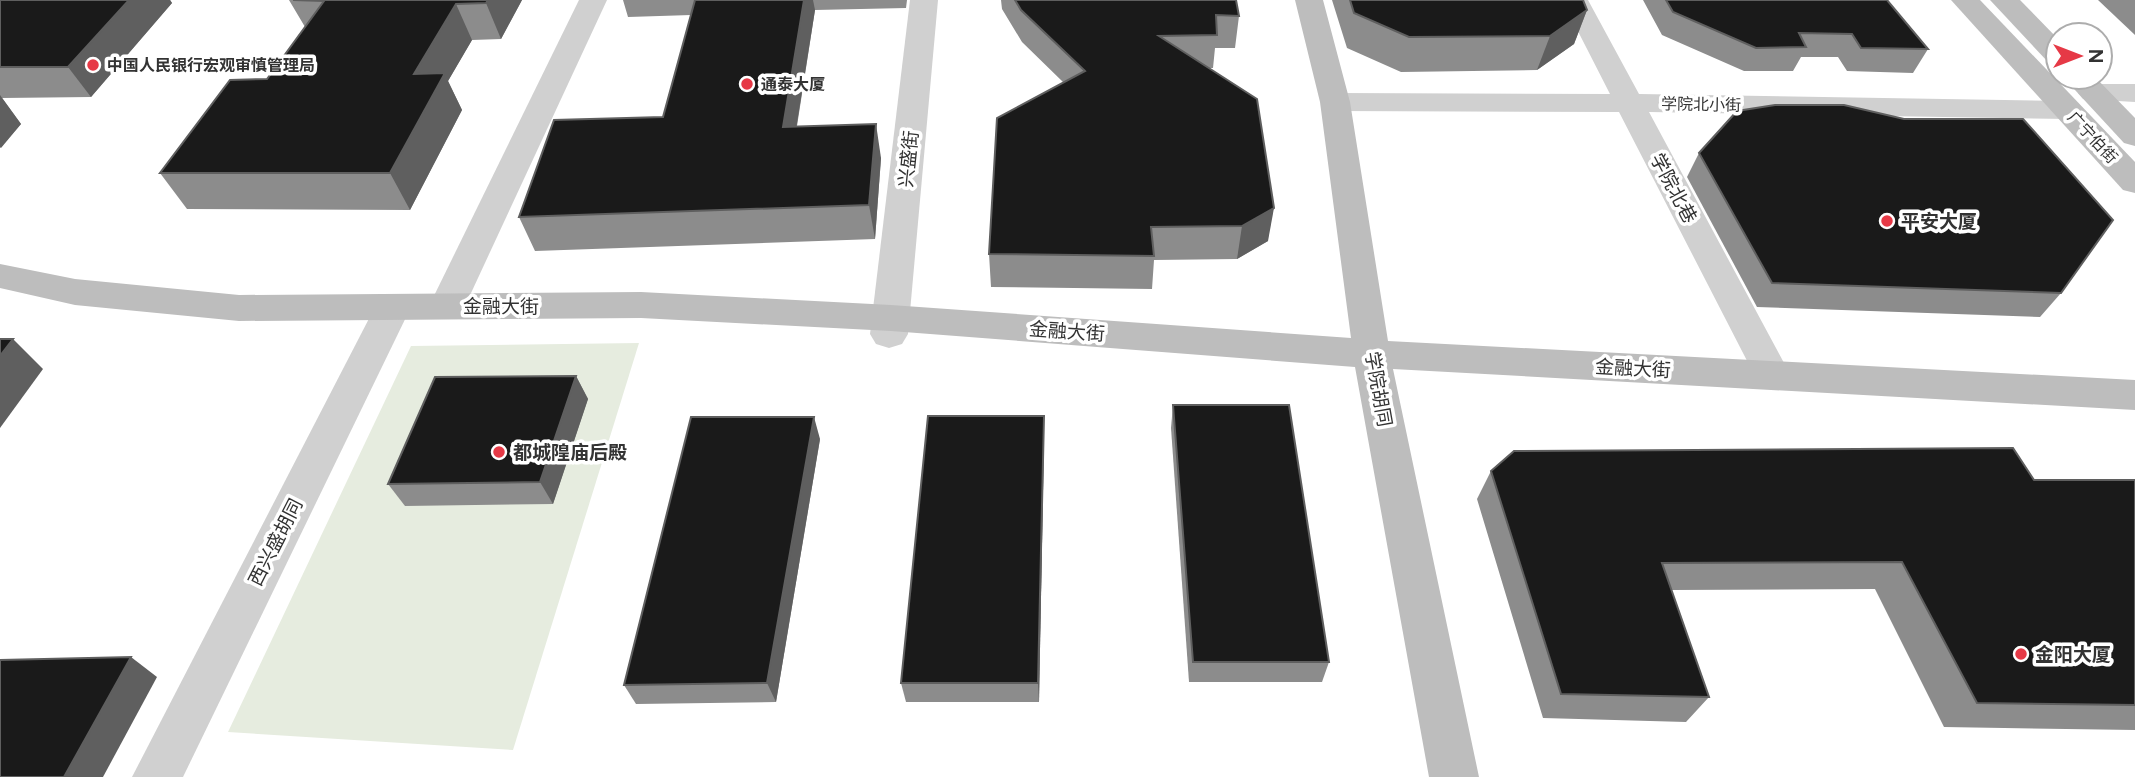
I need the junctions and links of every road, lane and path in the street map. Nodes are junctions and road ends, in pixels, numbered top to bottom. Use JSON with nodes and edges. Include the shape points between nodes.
{"nodes":[{"id":1,"x":593,"y":0,"type":"edge"},
{"id":2,"x":924,"y":0,"type":"edge"},
{"id":3,"x":1309,"y":0,"type":"edge"},
{"id":4,"x":1575,"y":0,"type":"edge"},
{"id":5,"x":1965,"y":0,"type":"edge"},
{"id":6,"x":2004,"y":0,"type":"edge"},
{"id":7,"x":2044,"y":41,"type":"edge"},
{"id":8,"x":2114,"y":90,"type":"edge"},
{"id":9,"x":2091,"y":91,"type":"edge"},
{"id":10,"x":2135,"y":93,"type":"edge"},
{"id":11,"x":1335,"y":102,"type":"junction"},
{"id":12,"x":1629,"y":103,"type":"junction"},
{"id":13,"x":2068,"y":110,"type":"junction"},
{"id":14,"x":2135,"y":136,"type":"edge"},
{"id":15,"x":2135,"y":182,"type":"edge"},
{"id":16,"x":0,"y":276,"type":"edge"},
{"id":17,"x":0,"y":296,"type":"edge"},
{"id":18,"x":447,"y":306,"type":"junction"},
{"id":19,"x":389,"y":315,"type":"junction"},
{"id":20,"x":890,"y":326,"type":"junction"},
{"id":21,"x":1373,"y":362,"type":"junction"},
{"id":22,"x":1773,"y":376,"type":"junction"},
{"id":23,"x":2135,"y":395,"type":"edge"},
{"id":24,"x":2135,"y":411,"type":"edge"},
{"id":25,"x":157,"y":777,"type":"edge"},
{"id":26,"x":1454,"y":777,"type":"edge"}],
"edges":[{"from":1,"to":18,"type":"street"},
{"from":2,"to":20,"type":"street","name":"兴盛街"},
{"from":3,"to":11,"type":"main road","name":"学院胡同"},
{"from":4,"to":12,"type":"street","name":"学院北巷"},
{"from":5,"to":13,"type":"main road","name":"广宁伯街"},
{"from":6,"to":7,"type":"main road"},
{"from":8,"to":10,"type":"street"},
{"from":9,"to":14,"type":"main road","name":"广宁伯街"},
{"from":11,"to":12,"type":"street","name":"学院北小街"},
{"from":11,"to":21,"type":"main road","name":"学院胡同"},
{"from":12,"to":13,"type":"street","name":"学院北小街"},
{"from":12,"to":22,"type":"street","name":"学院北巷"},
{"from":13,"to":15,"type":"main road","name":"广宁伯街"},
{"from":16,"to":19,"type":"main road","name":"金融大街","via":[[75,292],[153,301]]},
{"from":17,"to":19,"type":"main road","via":[[48,306],[224,324]]},
{"from":18,"to":19,"type":"main road","name":"金融大街"},
{"from":18,"to":20,"type":"main road","name":"金融大街","via":[[641,306]]},
{"from":19,"to":20,"type":"main road"},
{"from":19,"to":25,"type":"street","name":"西兴盛胡同"},
{"from":20,"to":21,"type":"main road"},
{"from":21,"to":22,"type":"main road","name":"金融大街"},
{"from":21,"to":24,"type":"main road","name":"金融大街"},
{"from":21,"to":26,"type":"main road","name":"学院胡同"},
{"from":22,"to":23,"type":"main road","name":"金融大街"}]}
